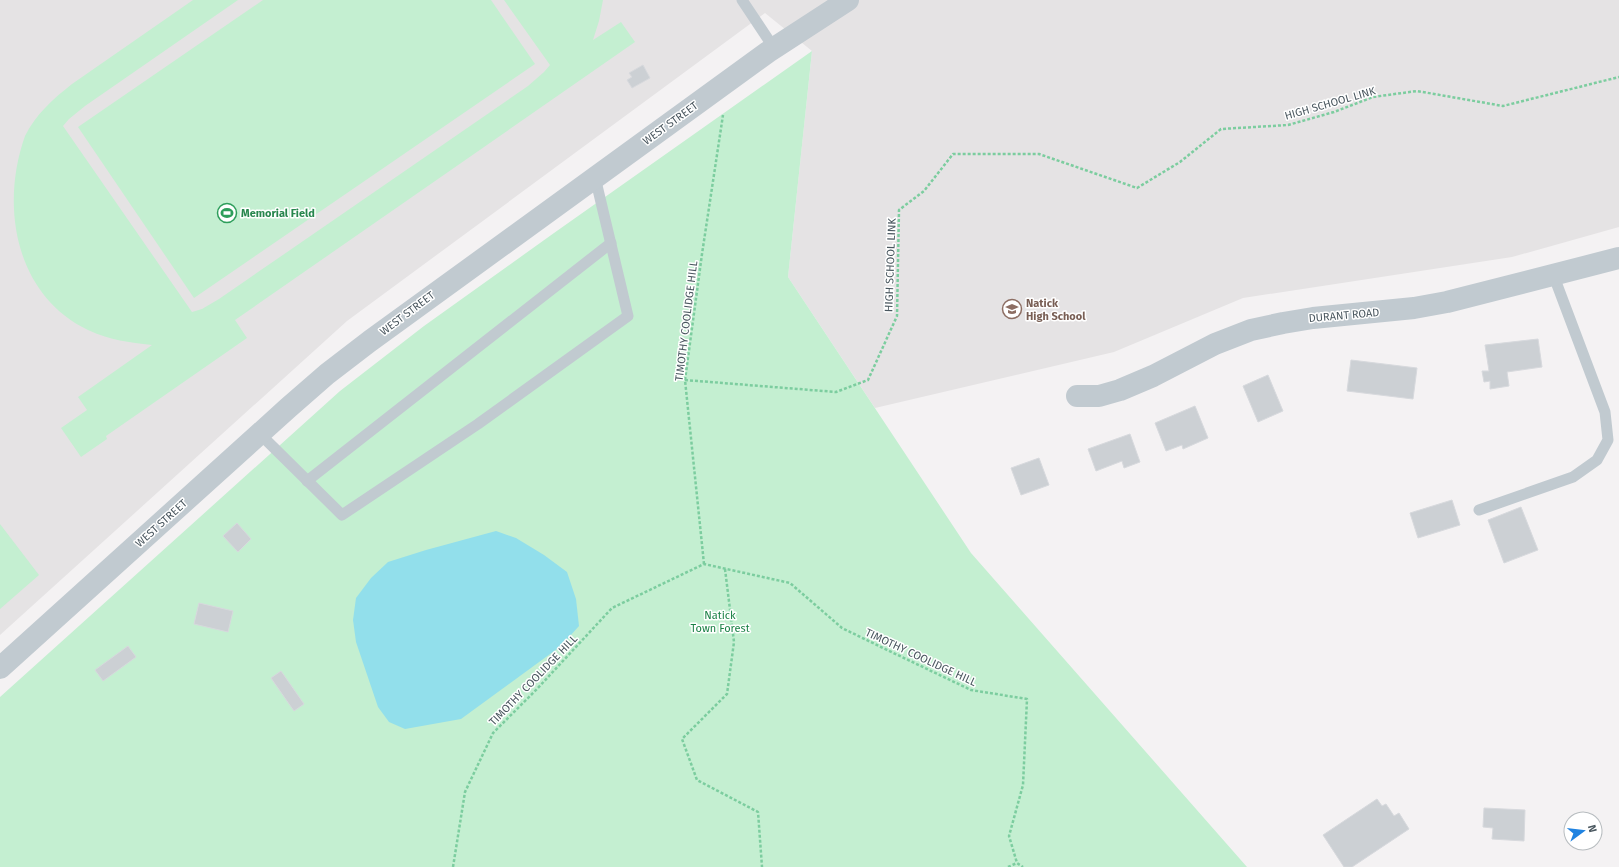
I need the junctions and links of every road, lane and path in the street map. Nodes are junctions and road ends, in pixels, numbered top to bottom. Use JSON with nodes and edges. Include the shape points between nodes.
{"nodes":[{"id":1,"x":742,"y":0,"type":"edge"},
{"id":2,"x":848,"y":0,"type":"edge"},
{"id":3,"x":774,"y":48,"type":"junction"},
{"id":4,"x":1619,"y":77,"type":"edge"},
{"id":5,"x":728,"y":81,"type":"junction"},
{"id":6,"x":595,"y":177,"type":"junction"},
{"id":7,"x":611,"y":243,"type":"junction"},
{"id":8,"x":1619,"y":258,"type":"edge"},
{"id":9,"x":1553,"y":274,"type":"junction"},
{"id":10,"x":685,"y":380,"type":"junction"},
{"id":11,"x":1077,"y":396,"type":"dead end"},
{"id":12,"x":260,"y":434,"type":"junction"},
{"id":13,"x":307,"y":481,"type":"junction"},
{"id":14,"x":1479,"y":510,"type":"dead end"},
{"id":15,"x":704,"y":564,"type":"junction"},
{"id":16,"x":725,"y":569,"type":"junction"},
{"id":17,"x":0,"y":668,"type":"edge"},
{"id":18,"x":1017,"y":863,"type":"junction"},
{"id":19,"x":453,"y":867,"type":"edge"},
{"id":20,"x":762,"y":867,"type":"edge"},
{"id":21,"x":1008,"y":867,"type":"edge"},
{"id":22,"x":1023,"y":867,"type":"edge"}],
"edges":[{"from":1,"to":3,"type":"lane"},
{"from":2,"to":3,"type":"street","name":"WEST STREET"},
{"from":3,"to":5,"type":"street","name":"WEST STREET"},
{"from":4,"to":10,"type":"path","name":"HIGH SCHOOL LINK","via":[[1503,106],[1417,91],[1373,97],[1334,112],[1288,124],[1221,128],[1180,162],[1137,188],[1039,154],[953,154],[924,192],[899,210],[897,316],[868,380],[836,392]]},
{"from":5,"to":6,"type":"street","name":"WEST STREET"},
{"from":5,"to":10,"type":"path","name":"TIMOTHY COOLIDGE HILL"},
{"from":6,"to":7,"type":"lane"},
{"from":6,"to":12,"type":"street","name":"WEST STREET","via":[[370,341],[327,374]]},
{"from":7,"to":13,"type":"lane"},
{"from":7,"to":13,"type":"lane","via":[[628,316],[478,424],[342,516]]},
{"from":8,"to":9,"type":"street","name":"DURANT ROAD"},
{"from":9,"to":11,"type":"street","name":"DURANT ROAD","via":[[1414,308],[1347,313],[1251,330],[1215,344],[1120,390],[1099,396]]},
{"from":9,"to":14,"type":"lane","via":[[1605,412],[1608,440],[1597,460],[1573,477]]},
{"from":10,"to":15,"type":"path","name":"TIMOTHY COOLIDGE HILL"},
{"from":12,"to":13,"type":"lane"},
{"from":12,"to":17,"type":"street","name":"WEST STREET"},
{"from":15,"to":16,"type":"path","name":"TIMOTHY COOLIDGE HILL"},
{"from":15,"to":19,"type":"path","name":"TIMOTHY COOLIDGE HILL","via":[[612,608],[493,733],[465,792]]},
{"from":16,"to":18,"type":"path","name":"TIMOTHY COOLIDGE HILL","via":[[790,583],[842,628],[970,690],[1027,699],[1022,785],[1009,836]]},
{"from":16,"to":20,"type":"path","via":[[734,642],[727,694],[682,739],[697,780],[758,812]]},
{"from":18,"to":21,"type":"path"},
{"from":18,"to":22,"type":"path"}]}
